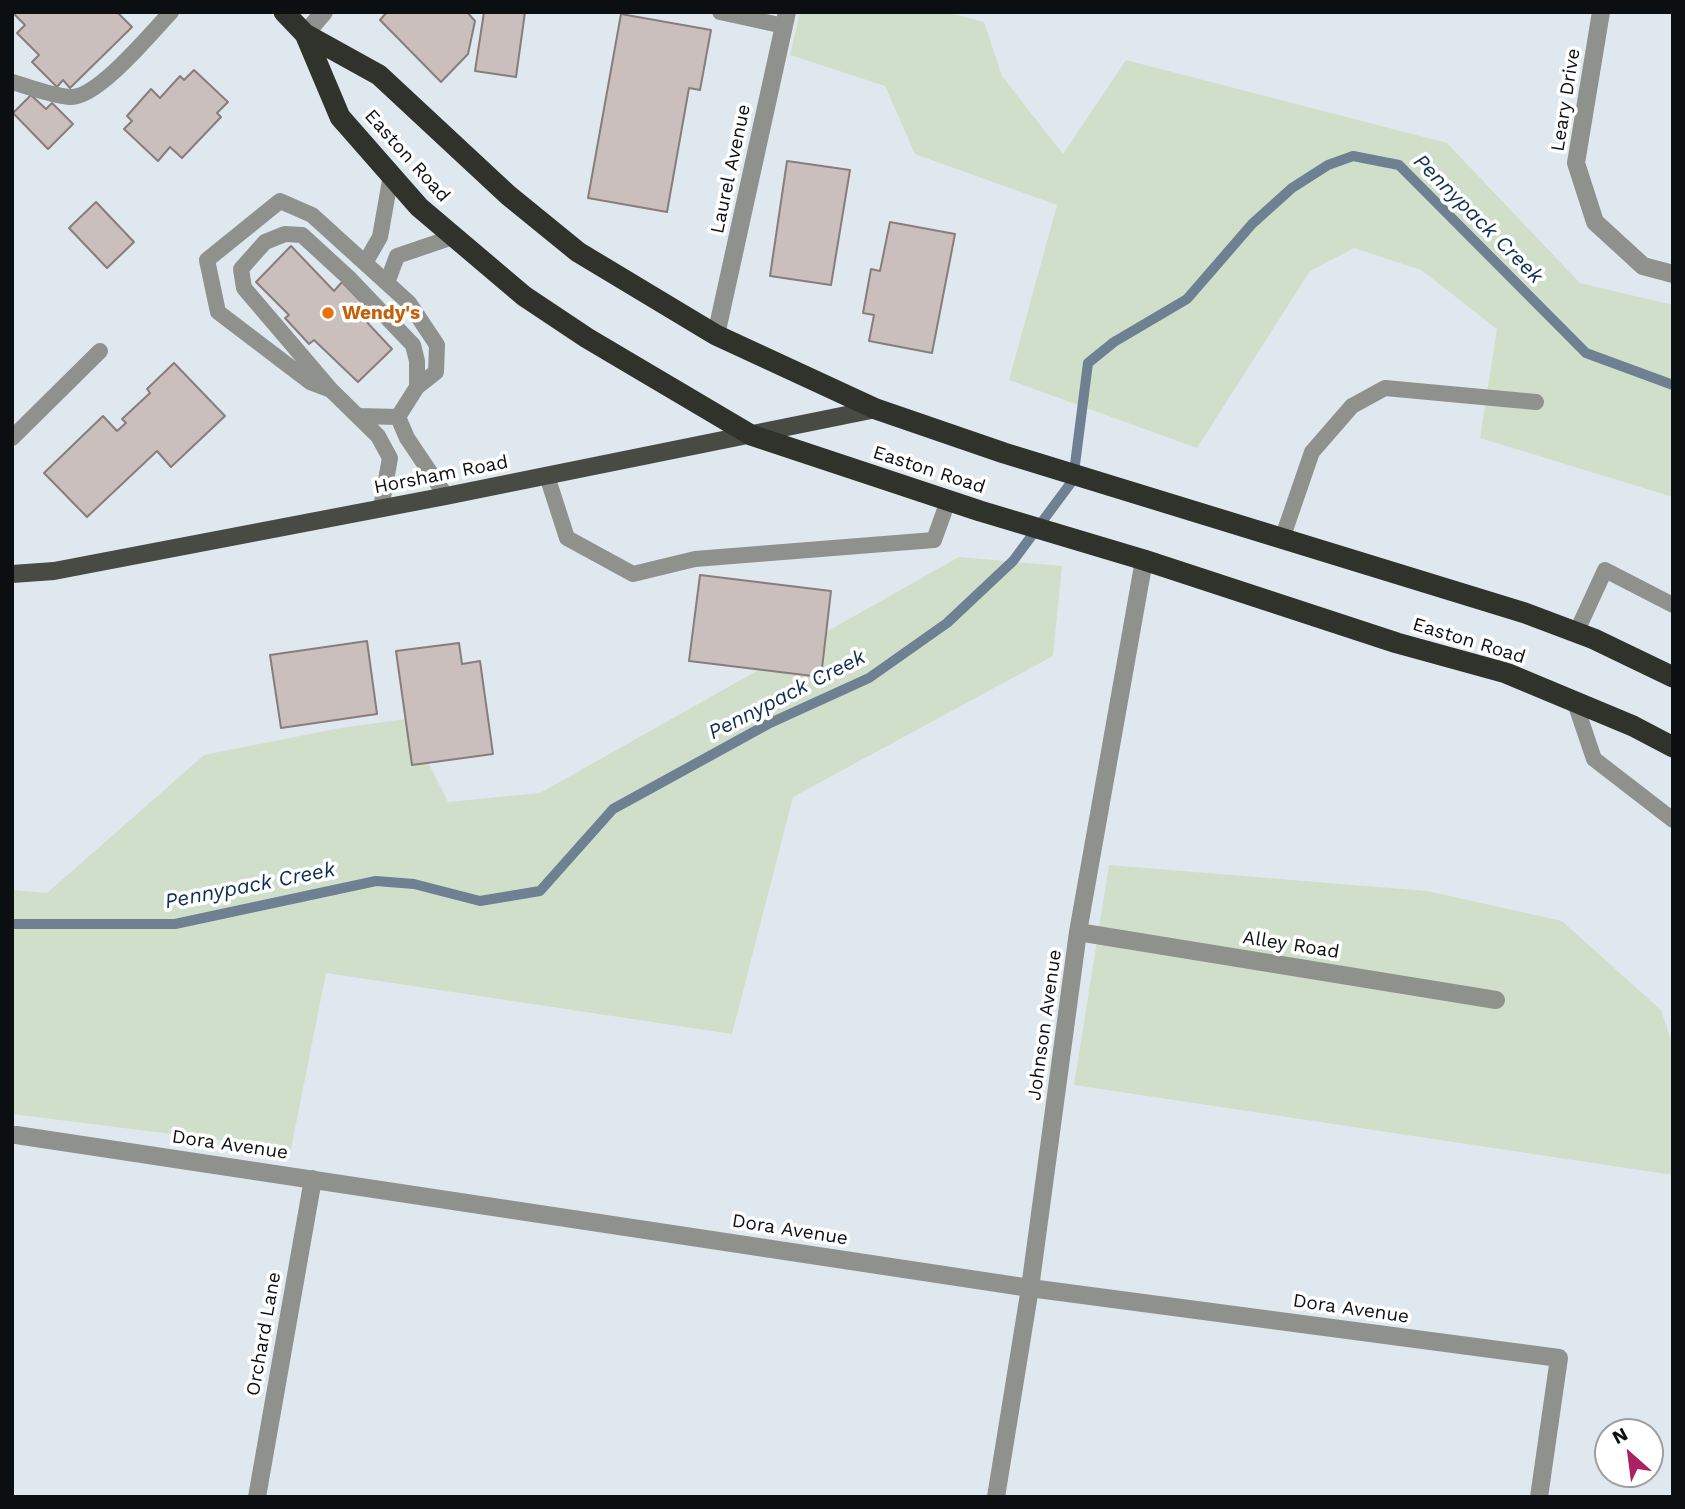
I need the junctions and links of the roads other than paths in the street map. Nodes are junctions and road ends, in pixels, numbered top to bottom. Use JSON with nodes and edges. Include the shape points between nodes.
{"nodes":[{"id":1,"x":171,"y":12,"type":"edge"},
{"id":2,"x":284,"y":12,"type":"edge"},
{"id":3,"x":324,"y":12,"type":"edge"},
{"id":4,"x":720,"y":12,"type":"edge"},
{"id":5,"x":1601,"y":12,"type":"edge"},
{"id":6,"x":786,"y":19,"type":"edge"},
{"id":7,"x":305,"y":34,"type":"junction"},
{"id":8,"x":12,"y":82,"type":"edge"},
{"id":9,"x":391,"y":176,"type":"junction"},
{"id":10,"x":453,"y":237,"type":"junction"},
{"id":11,"x":365,"y":263,"type":"junction"},
{"id":12,"x":1673,"y":274,"type":"edge"},
{"id":13,"x":387,"y":283,"type":"junction"},
{"id":14,"x":716,"y":335,"type":"junction"},
{"id":15,"x":100,"y":351,"type":"dead end"},
{"id":16,"x":417,"y":387,"type":"junction"},
{"id":17,"x":331,"y":390,"type":"junction"},
{"id":18,"x":1536,"y":402,"type":"dead end"},
{"id":19,"x":876,"y":409,"type":"junction"},
{"id":20,"x":359,"y":416,"type":"junction"},
{"id":21,"x":398,"y":417,"type":"junction"},
{"id":22,"x":751,"y":435,"type":"junction"},
{"id":23,"x":12,"y":438,"type":"edge"},
{"id":24,"x":547,"y":476,"type":"junction"},
{"id":25,"x":446,"y":496,"type":"junction"},
{"id":26,"x":947,"y":501,"type":"junction"},
{"id":27,"x":382,"y":508,"type":"junction"},
{"id":28,"x":1282,"y":539,"type":"junction"},
{"id":29,"x":1144,"y":560,"type":"junction"},
{"id":30,"x":12,"y":574,"type":"edge"},
{"id":31,"x":1673,"y":605,"type":"edge"},
{"id":32,"x":1576,"y":632,"type":"junction"},
{"id":33,"x":1673,"y":677,"type":"edge"},
{"id":34,"x":1574,"y":700,"type":"junction"},
{"id":35,"x":1673,"y":747,"type":"edge"},
{"id":36,"x":1673,"y":820,"type":"edge"},
{"id":37,"x":1079,"y":932,"type":"junction"},
{"id":38,"x":1496,"y":1000,"type":"dead end"},
{"id":39,"x":16,"y":1135,"type":"dead end"},
{"id":40,"x":313,"y":1179,"type":"junction"},
{"id":41,"x":1030,"y":1287,"type":"junction"},
{"id":42,"x":257,"y":1497,"type":"edge"},
{"id":43,"x":996,"y":1497,"type":"edge"},
{"id":44,"x":1539,"y":1497,"type":"edge"}],
"edges":[{"from":1,"to":8,"type":"lane","via":[[125,62],[95,87],[73,97]]},
{"from":2,"to":7,"type":"highway","name":"Easton Road"},
{"from":3,"to":7,"type":"street"},
{"from":4,"to":6,"type":"lane"},
{"from":5,"to":12,"type":"street","name":"Leary Drive","via":[[1576,163],[1595,222],[1643,266]]},
{"from":6,"to":14,"type":"street","name":"Laurel Avenue"},
{"from":7,"to":9,"type":"highway","name":"Easton Road","via":[[340,117]]},
{"from":7,"to":14,"type":"highway","name":"Easton Road","via":[[379,75],[508,195],[578,252]]},
{"from":9,"to":10,"type":"highway","name":"Easton Road"},
{"from":9,"to":11,"type":"lane","via":[[380,237]]},
{"from":10,"to":13,"type":"lane","via":[[397,256]]},
{"from":10,"to":22,"type":"highway","name":"Easton Road","via":[[524,296],[587,338]]},
{"from":11,"to":13,"type":"lane"},
{"from":11,"to":17,"type":"lane","via":[[312,215],[280,201],[207,260],[218,312],[310,382]]},
{"from":13,"to":16,"type":"lane","via":[[409,303],[437,345],[436,372]]},
{"from":14,"to":19,"type":"highway","name":"Easton Road"},
{"from":15,"to":23,"type":"lane"},
{"from":16,"to":17,"type":"lane","via":[[413,345],[302,235],[285,234],[265,242],[241,269],[244,288]]},
{"from":16,"to":21,"type":"lane"},
{"from":17,"to":20,"type":"lane"},
{"from":18,"to":28,"type":"lane","via":[[1385,388],[1352,406],[1312,452]]},
{"from":19,"to":22,"type":"main road","name":"Horsham Road"},
{"from":19,"to":28,"type":"highway","name":"Easton Road"},
{"from":20,"to":21,"type":"lane"},
{"from":20,"to":27,"type":"lane","via":[[390,458]]},
{"from":21,"to":25,"type":"lane"},
{"from":22,"to":24,"type":"main road","name":"Horsham Road"},
{"from":22,"to":26,"type":"highway","name":"Easton Road"},
{"from":24,"to":25,"type":"main road","name":"Horsham Road"},
{"from":24,"to":26,"type":"lane","via":[[566,538],[633,574],[695,559],[934,540]]},
{"from":25,"to":27,"type":"main road","name":"Horsham Road"},
{"from":26,"to":29,"type":"highway","name":"Easton Road"},
{"from":27,"to":30,"type":"main road","name":"Horsham Road","via":[[54,571]]},
{"from":28,"to":32,"type":"highway","name":"Easton Road"},
{"from":29,"to":34,"type":"highway","name":"Easton Road","via":[[1397,643],[1506,673]]},
{"from":29,"to":37,"type":"street","name":"Johnson Avenue"},
{"from":31,"to":32,"type":"lane","via":[[1605,570]]},
{"from":32,"to":33,"type":"highway","name":"Easton Road"},
{"from":34,"to":35,"type":"highway","name":"Easton Road"},
{"from":34,"to":36,"type":"lane","via":[[1594,760]]},
{"from":37,"to":38,"type":"street","name":"Alley Road"},
{"from":37,"to":41,"type":"street","name":"Johnson Avenue"},
{"from":39,"to":40,"type":"street","name":"Dora Avenue"},
{"from":40,"to":41,"type":"street","name":"Dora Avenue"},
{"from":40,"to":42,"type":"street","name":"Orchard Lane"},
{"from":41,"to":43,"type":"street","name":"Johnson Avenue"},
{"from":41,"to":44,"type":"street","name":"Dora Avenue","via":[[1559,1358]]}]}
